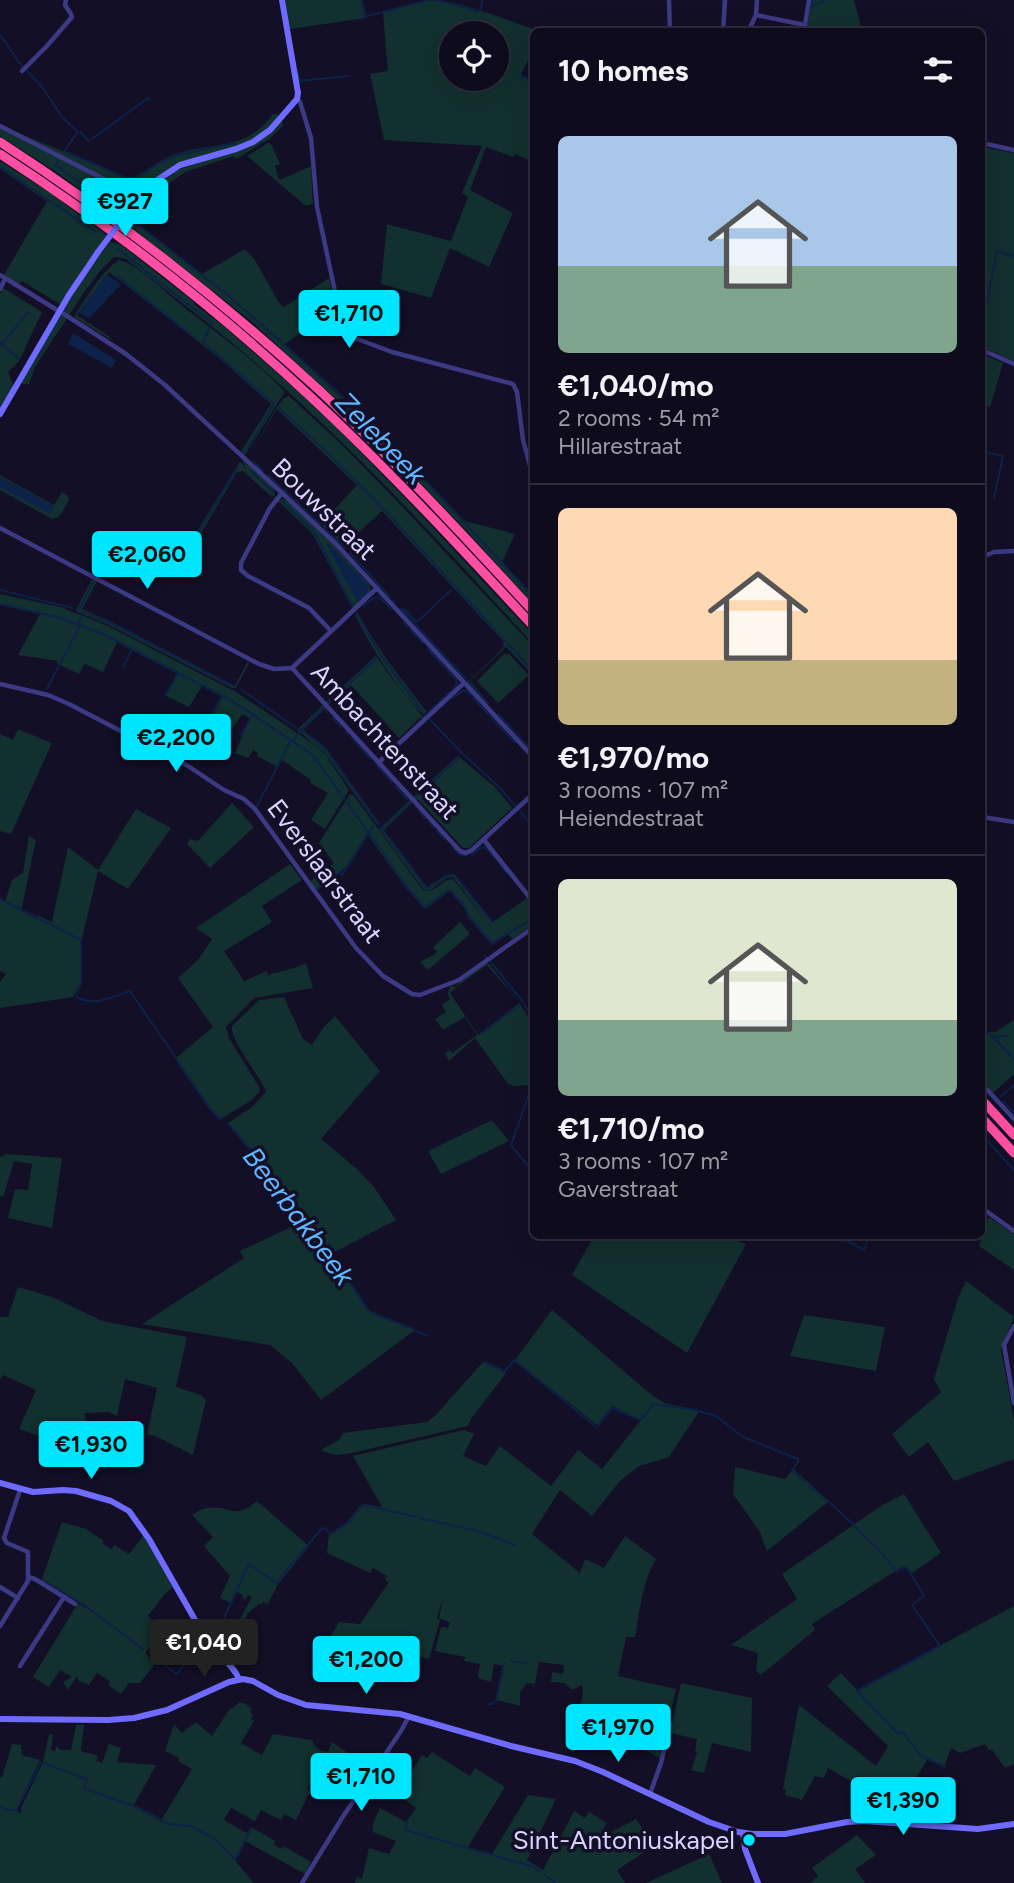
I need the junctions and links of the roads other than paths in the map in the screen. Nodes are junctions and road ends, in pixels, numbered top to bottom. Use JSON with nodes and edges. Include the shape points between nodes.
{"nodes":[{"id":1,"x":66,"y":0,"type":"edge"},
{"id":2,"x":282,"y":0,"type":"edge"},
{"id":3,"x":669,"y":0,"type":"edge"},
{"id":4,"x":725,"y":0,"type":"edge"},
{"id":5,"x":757,"y":0,"type":"edge"},
{"id":6,"x":809,"y":0,"type":"edge"},
{"id":7,"x":756,"y":15,"type":"junction"},
{"id":8,"x":805,"y":25,"type":"junction"},
{"id":9,"x":670,"y":28,"type":"edge"},
{"id":10,"x":724,"y":28,"type":"edge"},
{"id":11,"x":750,"y":28,"type":"edge"},
{"id":12,"x":804,"y":28,"type":"edge"},
{"id":13,"x":24,"y":69,"type":"dead end"},
{"id":14,"x":297,"y":99,"type":"junction"},
{"id":15,"x":0,"y":126,"type":"edge"},
{"id":16,"x":0,"y":142,"type":"edge"},
{"id":17,"x":985,"y":145,"type":"edge"},
{"id":18,"x":1014,"y":150,"type":"edge"},
{"id":19,"x":0,"y":154,"type":"edge"},
{"id":20,"x":139,"y":198,"type":"junction"},
{"id":21,"x":3,"y":277,"type":"edge"},
{"id":22,"x":0,"y":289,"type":"edge"},
{"id":23,"x":57,"y":310,"type":"dead end"},
{"id":24,"x":64,"y":314,"type":"dead end"},
{"id":25,"x":985,"y":351,"type":"edge"},
{"id":26,"x":1014,"y":364,"type":"edge"},
{"id":27,"x":0,"y":414,"type":"edge"},
{"id":28,"x":530,"y":467,"type":"edge"},
{"id":29,"x":282,"y":493,"type":"junction"},
{"id":30,"x":0,"y":528,"type":"edge"},
{"id":31,"x":1014,"y":551,"type":"edge"},
{"id":32,"x":985,"y":555,"type":"edge"},
{"id":33,"x":377,"y":588,"type":"junction"},
{"id":34,"x":530,"y":608,"type":"edge"},
{"id":35,"x":530,"y":623,"type":"edge"},
{"id":36,"x":331,"y":631,"type":"junction"},
{"id":37,"x":292,"y":668,"type":"junction"},
{"id":38,"x":464,"y":683,"type":"junction"},
{"id":39,"x":0,"y":684,"type":"edge"},
{"id":40,"x":530,"y":754,"type":"edge"},
{"id":41,"x":379,"y":762,"type":"junction"},
{"id":42,"x":530,"y":797,"type":"edge"},
{"id":43,"x":985,"y":817,"type":"edge"},
{"id":44,"x":1014,"y":822,"type":"edge"},
{"id":45,"x":484,"y":840,"type":"junction"},
{"id":46,"x":530,"y":898,"type":"edge"},
{"id":47,"x":530,"y":930,"type":"edge"},
{"id":48,"x":985,"y":1087,"type":"edge"},
{"id":49,"x":985,"y":1103,"type":"edge"},
{"id":50,"x":1014,"y":1119,"type":"edge"},
{"id":51,"x":985,"y":1121,"type":"edge"},
{"id":52,"x":1014,"y":1135,"type":"edge"},
{"id":53,"x":1014,"y":1153,"type":"edge"},
{"id":54,"x":985,"y":1211,"type":"edge"},
{"id":55,"x":1014,"y":1231,"type":"edge"},
{"id":56,"x":1014,"y":1326,"type":"edge"},
{"id":57,"x":1014,"y":1403,"type":"edge"},
{"id":58,"x":0,"y":1483,"type":"edge"},
{"id":59,"x":20,"y":1490,"type":"junction"},
{"id":60,"x":2,"y":1538,"type":"edge"},
{"id":61,"x":29,"y":1577,"type":"junction"},
{"id":62,"x":0,"y":1587,"type":"edge"},
{"id":63,"x":64,"y":1597,"type":"junction"},
{"id":64,"x":18,"y":1598,"type":"junction"},
{"id":65,"x":75,"y":1604,"type":"dead end"},
{"id":66,"x":0,"y":1626,"type":"edge"},
{"id":67,"x":20,"y":1665,"type":"dead end"},
{"id":68,"x":240,"y":1679,"type":"junction"},
{"id":69,"x":409,"y":1716,"type":"junction"},
{"id":70,"x":0,"y":1719,"type":"edge"},
{"id":71,"x":670,"y":1724,"type":"dead end"},
{"id":72,"x":650,"y":1794,"type":"junction"},
{"id":73,"x":1014,"y":1824,"type":"edge"},
{"id":74,"x":743,"y":1833,"type":"junction"},
{"id":75,"x":302,"y":1883,"type":"edge"},
{"id":76,"x":758,"y":1883,"type":"edge"}],
"edges":[{"from":1,"to":13,"type":"street","via":[[72,17]]},
{"from":2,"to":14,"type":"main road"},
{"from":3,"to":9,"type":"street"},
{"from":4,"to":10,"type":"street"},
{"from":5,"to":7,"type":"street"},
{"from":6,"to":8,"type":"street"},
{"from":7,"to":8,"type":"street"},
{"from":7,"to":11,"type":"street"},
{"from":8,"to":12,"type":"street"},
{"from":14,"to":20,"type":"main road","via":[[253,142],[180,165]]},
{"from":14,"to":28,"type":"street","via":[[311,138],[317,207],[343,329],[352,337],[393,352],[513,384]]},
{"from":15,"to":20,"type":"street"},
{"from":16,"to":34,"type":"highway","via":[[134,236],[281,356],[432,503]]},
{"from":17,"to":18,"type":"street"},
{"from":19,"to":35,"type":"highway","via":[[128,243],[243,335],[366,451]]},
{"from":20,"to":27,"type":"main road","bridge":true,"via":[[69,295]]},
{"from":21,"to":22,"type":"street"},
{"from":21,"to":23,"type":"street"},
{"from":24,"to":29,"type":"street","name":"Bouwstraat","via":[[131,357]]},
{"from":25,"to":26,"type":"street"},
{"from":29,"to":33,"type":"street","name":"Bouwstraat"},
{"from":29,"to":36,"type":"street","via":[[240,566],[243,573],[309,608]]},
{"from":30,"to":37,"type":"street","name":"Ambachtenstraat","via":[[259,664]]},
{"from":31,"to":32,"type":"street"},
{"from":33,"to":36,"type":"street"},
{"from":33,"to":38,"type":"street","name":"Bouwstraat"},
{"from":36,"to":37,"type":"street"},
{"from":37,"to":41,"type":"street","name":"Ambachtenstraat"},
{"from":38,"to":40,"type":"street","name":"Bouwstraat"},
{"from":38,"to":41,"type":"street"},
{"from":39,"to":47,"type":"street","name":"Everslaarstraat","via":[[69,704],[251,804],[356,948],[383,976],[406,991],[420,995],[455,982]]},
{"from":41,"to":45,"type":"street","name":"Ambachtenstraat","via":[[460,851],[469,852]]},
{"from":42,"to":45,"type":"street"},
{"from":43,"to":44,"type":"street"},
{"from":45,"to":46,"type":"street","name":"Ambachtenstraat"},
{"from":48,"to":50,"type":"street"},
{"from":49,"to":52,"type":"highway"},
{"from":51,"to":53,"type":"highway"},
{"from":54,"to":55,"type":"street"},
{"from":56,"to":57,"type":"street","via":[[1004,1345]]},
{"from":58,"to":59,"type":"main road"},
{"from":59,"to":60,"type":"street"},
{"from":59,"to":68,"type":"main road","via":[[76,1491],[130,1511],[207,1641]]},
{"from":60,"to":61,"type":"street","via":[[29,1552]]},
{"from":61,"to":63,"type":"street"},
{"from":61,"to":64,"type":"street"},
{"from":62,"to":64,"type":"street"},
{"from":63,"to":65,"type":"street"},
{"from":63,"to":67,"type":"street"},
{"from":64,"to":66,"type":"street"},
{"from":68,"to":69,"type":"main road","via":[[306,1705]]},
{"from":68,"to":70,"type":"main road","via":[[167,1710],[134,1718]]},
{"from":69,"to":72,"type":"main road","via":[[575,1761]]},
{"from":69,"to":75,"type":"street"},
{"from":71,"to":72,"type":"street"},
{"from":72,"to":74,"type":"main road"},
{"from":73,"to":74,"type":"main road","via":[[978,1829],[864,1821],[785,1834]]},
{"from":74,"to":76,"type":"main road"}]}
